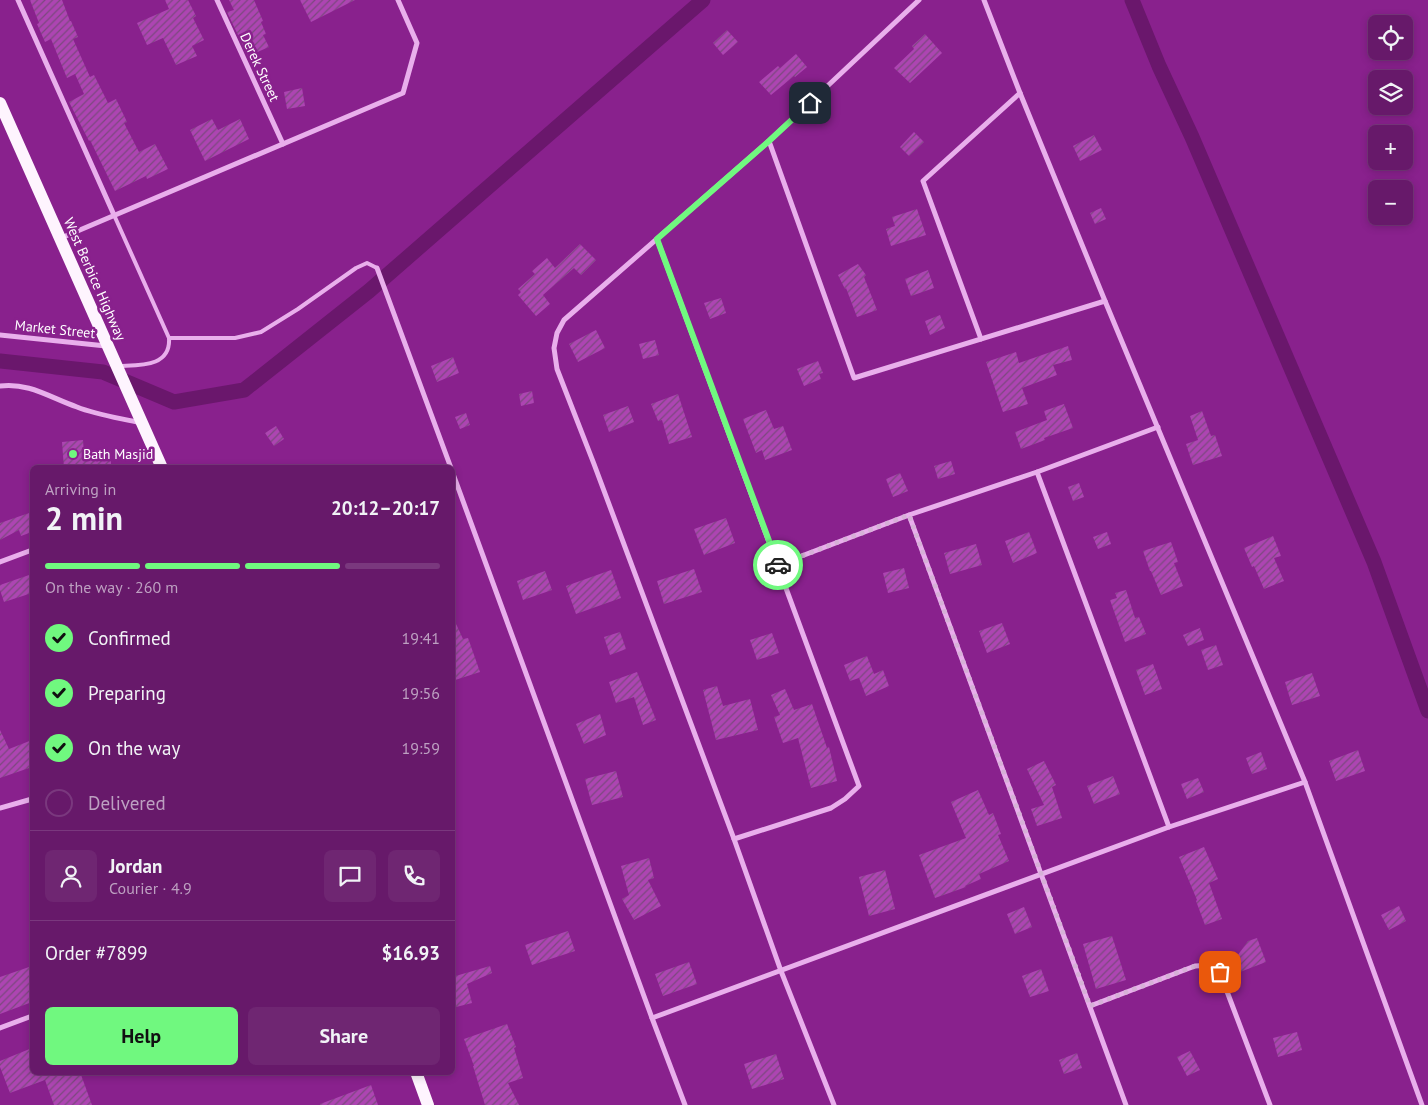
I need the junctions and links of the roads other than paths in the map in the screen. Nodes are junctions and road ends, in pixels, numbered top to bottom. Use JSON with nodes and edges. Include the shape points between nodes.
{"nodes":[{"id":1,"x":18,"y":0,"type":"edge"},
{"id":2,"x":217,"y":0,"type":"edge"},
{"id":3,"x":398,"y":0,"type":"edge"},
{"id":4,"x":918,"y":0,"type":"edge"},
{"id":5,"x":984,"y":0,"type":"edge"},
{"id":6,"x":1020,"y":93,"type":"junction"},
{"id":7,"x":0,"y":103,"type":"edge"},
{"id":8,"x":769,"y":141,"type":"junction"},
{"id":9,"x":283,"y":144,"type":"junction"},
{"id":10,"x":114,"y":215,"type":"junction"},
{"id":11,"x":61,"y":238,"type":"junction"},
{"id":12,"x":657,"y":239,"type":"junction"},
{"id":13,"x":376,"y":268,"type":"joint"},
{"id":14,"x":1105,"y":301,"type":"junction"},
{"id":15,"x":0,"y":335,"type":"edge"},
{"id":16,"x":169,"y":338,"type":"junction"},
{"id":17,"x":981,"y":339,"type":"junction"},
{"id":18,"x":109,"y":346,"type":"junction"},
{"id":19,"x":119,"y":370,"type":"junction"},
{"id":20,"x":0,"y":386,"type":"edge"},
{"id":21,"x":142,"y":423,"type":"junction"},
{"id":22,"x":1158,"y":427,"type":"junction"},
{"id":23,"x":161,"y":465,"type":"edge"},
{"id":24,"x":450,"y":465,"type":"edge"},
{"id":25,"x":1037,"y":472,"type":"junction"},
{"id":26,"x":455,"y":477,"type":"edge"},
{"id":27,"x":909,"y":515,"type":"junction"},
{"id":28,"x":30,"y":551,"type":"edge"},
{"id":29,"x":0,"y":562,"type":"edge"},
{"id":30,"x":778,"y":565,"type":"junction"},
{"id":31,"x":1305,"y":782,"type":"junction"},
{"id":32,"x":30,"y":800,"type":"edge"},
{"id":33,"x":0,"y":808,"type":"edge"},
{"id":34,"x":1169,"y":827,"type":"junction"},
{"id":35,"x":734,"y":839,"type":"junction"},
{"id":36,"x":1042,"y":874,"type":"junction"},
{"id":37,"x":781,"y":971,"type":"junction"},
{"id":38,"x":1090,"y":1006,"type":"junction"},
{"id":39,"x":30,"y":1017,"type":"edge"},
{"id":40,"x":652,"y":1018,"type":"junction"},
{"id":41,"x":0,"y":1028,"type":"edge"},
{"id":42,"x":417,"y":1075,"type":"edge"},
{"id":43,"x":428,"y":1105,"type":"edge"},
{"id":44,"x":685,"y":1105,"type":"edge"},
{"id":45,"x":834,"y":1105,"type":"edge"},
{"id":46,"x":1126,"y":1105,"type":"edge"},
{"id":47,"x":1270,"y":1105,"type":"edge"},
{"id":48,"x":1422,"y":1105,"type":"edge"}],
"edges":[{"from":1,"to":10,"type":"street"},
{"from":2,"to":9,"type":"street","name":"Derek Street"},
{"from":3,"to":9,"type":"street","via":[[417,43],[404,93]]},
{"from":4,"to":8,"type":"street"},
{"from":5,"to":6,"type":"street"},
{"from":6,"to":14,"type":"street"},
{"from":6,"to":17,"type":"street","via":[[923,181]]},
{"from":7,"to":11,"type":"main road","name":"West Berbice Highway"},
{"from":8,"to":12,"type":"street"},
{"from":8,"to":17,"type":"street","via":[[854,378]]},
{"from":9,"to":10,"type":"street"},
{"from":10,"to":11,"type":"street"},
{"from":10,"to":16,"type":"lane"},
{"from":11,"to":18,"type":"main road","name":"West Berbice Highway"},
{"from":12,"to":30,"type":"street"},
{"from":12,"to":35,"type":"street","via":[[564,320],[556,333],[554,348],[557,369]]},
{"from":13,"to":16,"type":"lane","via":[[367,263],[356,268],[260,332],[235,338]]},
{"from":13,"to":24,"type":"street"},
{"from":14,"to":17,"type":"street"},
{"from":14,"to":22,"type":"street"},
{"from":15,"to":18,"type":"street","name":"Market Street"},
{"from":16,"to":19,"type":"lane","via":[[168,351],[156,362]]},
{"from":18,"to":19,"type":"main road","name":"West Berbice Highway"},
{"from":19,"to":21,"type":"main road","name":"West Berbice Highway"},
{"from":20,"to":21,"type":"street","via":[[11,384],[34,389],[78,408]]},
{"from":21,"to":23,"type":"main road","name":"West Berbice Highway"},
{"from":22,"to":25,"type":"street"},
{"from":22,"to":31,"type":"street"},
{"from":25,"to":27,"type":"street"},
{"from":25,"to":34,"type":"street"},
{"from":26,"to":40,"type":"street"},
{"from":27,"to":30,"type":"street"},
{"from":27,"to":36,"type":"street"},
{"from":28,"to":29,"type":"street"},
{"from":30,"to":35,"type":"street","via":[[859,786],[831,808]]},
{"from":31,"to":34,"type":"street"},
{"from":31,"to":48,"type":"street"},
{"from":32,"to":33,"type":"street"},
{"from":34,"to":36,"type":"street"},
{"from":35,"to":37,"type":"street"},
{"from":36,"to":37,"type":"street"},
{"from":36,"to":38,"type":"street"},
{"from":37,"to":40,"type":"street"},
{"from":37,"to":45,"type":"street"},
{"from":38,"to":46,"type":"street"},
{"from":38,"to":47,"type":"street","via":[[1195,966],[1213,968],[1220,972]]},
{"from":39,"to":41,"type":"street"},
{"from":40,"to":44,"type":"street"},
{"from":42,"to":43,"type":"main road"}]}
